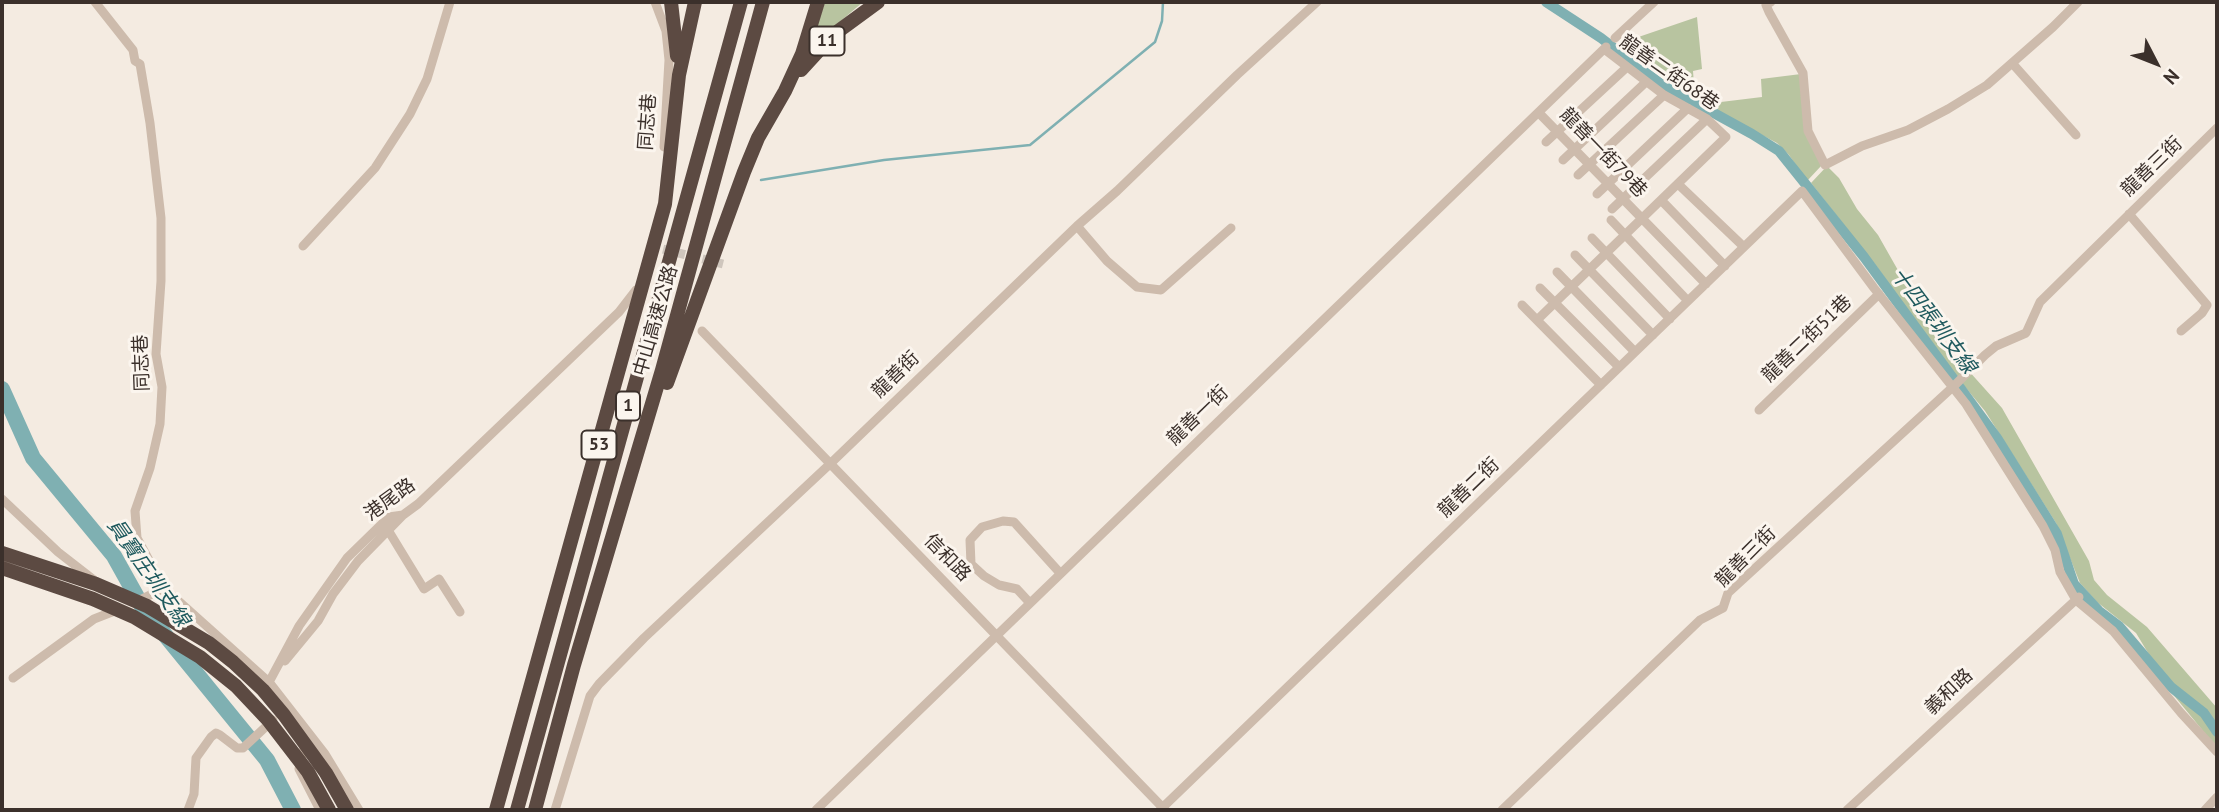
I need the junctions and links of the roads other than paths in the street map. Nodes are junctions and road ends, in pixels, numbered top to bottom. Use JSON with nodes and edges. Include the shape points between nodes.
{"nodes":[{"id":1,"x":95,"y":2,"type":"edge"},
{"id":2,"x":450,"y":2,"type":"edge"},
{"id":3,"x":655,"y":2,"type":"edge"},
{"id":4,"x":671,"y":2,"type":"edge"},
{"id":5,"x":695,"y":2,"type":"edge"},
{"id":6,"x":741,"y":2,"type":"edge"},
{"id":7,"x":763,"y":2,"type":"edge"},
{"id":8,"x":818,"y":2,"type":"edge"},
{"id":9,"x":878,"y":2,"type":"edge"},
{"id":10,"x":1317,"y":2,"type":"edge"},
{"id":11,"x":1654,"y":2,"type":"edge"},
{"id":12,"x":1771,"y":2,"type":"edge"},
{"id":13,"x":2078,"y":2,"type":"edge"},
{"id":14,"x":1615,"y":38,"type":"dead end"},
{"id":15,"x":1605,"y":48,"type":"joint"},
{"id":16,"x":2012,"y":62,"type":"junction"},
{"id":17,"x":1626,"y":68,"type":"junction"},
{"id":18,"x":679,"y":75,"type":"junction"},
{"id":19,"x":1646,"y":82,"type":"junction"},
{"id":20,"x":785,"y":91,"type":"junction"},
{"id":21,"x":1664,"y":95,"type":"junction"},
{"id":22,"x":1688,"y":108,"type":"junction"},
{"id":23,"x":1539,"y":113,"type":"junction"},
{"id":24,"x":1707,"y":119,"type":"junction"},
{"id":25,"x":2217,"y":128,"type":"edge"},
{"id":26,"x":1558,"y":132,"type":"junction"},
{"id":27,"x":2076,"y":135,"type":"dead end"},
{"id":28,"x":1546,"y":142,"type":"dead end"},
{"id":29,"x":1575,"y":149,"type":"junction"},
{"id":30,"x":1563,"y":160,"type":"dead end"},
{"id":31,"x":1589,"y":164,"type":"junction"},
{"id":32,"x":1578,"y":175,"type":"dead end"},
{"id":33,"x":1608,"y":184,"type":"junction"},
{"id":34,"x":1678,"y":184,"type":"junction"},
{"id":35,"x":1802,"y":191,"type":"joint"},
{"id":36,"x":1597,"y":194,"type":"dead end"},
{"id":37,"x":1623,"y":198,"type":"junction"},
{"id":38,"x":1661,"y":200,"type":"junction"},
{"id":39,"x":1612,"y":209,"type":"dead end"},
{"id":40,"x":2129,"y":214,"type":"junction"},
{"id":41,"x":1642,"y":218,"type":"junction"},
{"id":42,"x":1611,"y":220,"type":"dead end"},
{"id":43,"x":1077,"y":226,"type":"junction"},
{"id":44,"x":1231,"y":228,"type":"dead end"},
{"id":45,"x":1625,"y":235,"type":"junction"},
{"id":46,"x":1592,"y":238,"type":"dead end"},
{"id":47,"x":649,"y":245,"type":"joint"},
{"id":48,"x":303,"y":246,"type":"dead end"},
{"id":49,"x":1744,"y":247,"type":"junction"},
{"id":50,"x":1606,"y":253,"type":"junction"},
{"id":51,"x":1575,"y":255,"type":"dead end"},
{"id":52,"x":1725,"y":266,"type":"junction"},
{"id":53,"x":1589,"y":269,"type":"junction"},
{"id":54,"x":1557,"y":272,"type":"dead end"},
{"id":55,"x":1706,"y":284,"type":"junction"},
{"id":56,"x":1571,"y":287,"type":"junction"},
{"id":57,"x":1540,"y":288,"type":"dead end"},
{"id":58,"x":1879,"y":294,"type":"junction"},
{"id":59,"x":1688,"y":301,"type":"junction"},
{"id":60,"x":1555,"y":303,"type":"junction"},
{"id":61,"x":1522,"y":305,"type":"dead end"},
{"id":62,"x":1670,"y":318,"type":"junction"},
{"id":63,"x":1536,"y":320,"type":"junction"},
{"id":64,"x":702,"y":331,"type":"dead end"},
{"id":65,"x":2181,"y":331,"type":"dead end"},
{"id":66,"x":1653,"y":335,"type":"junction"},
{"id":67,"x":1635,"y":352,"type":"junction"},
{"id":68,"x":1619,"y":367,"type":"junction"},
{"id":69,"x":1601,"y":385,"type":"junction"},
{"id":70,"x":1953,"y":387,"type":"junction"},
{"id":71,"x":1759,"y":410,"type":"dead end"},
{"id":72,"x":831,"y":463,"type":"junction"},
{"id":73,"x":2,"y":499,"type":"edge"},
{"id":74,"x":403,"y":515,"type":"junction"},
{"id":75,"x":388,"y":530,"type":"junction"},
{"id":76,"x":2,"y":553,"type":"edge"},
{"id":77,"x":607,"y":555,"type":"junction"},
{"id":78,"x":2,"y":568,"type":"edge"},
{"id":79,"x":1060,"y":573,"type":"junction"},
{"id":80,"x":164,"y":588,"type":"junction"},
{"id":81,"x":2077,"y":598,"type":"junction"},
{"id":82,"x":1029,"y":602,"type":"junction"},
{"id":83,"x":122,"y":608,"type":"junction"},
{"id":84,"x":460,"y":612,"type":"dead end"},
{"id":85,"x":996,"y":634,"type":"junction"},
{"id":86,"x":13,"y":678,"type":"dead end"},
{"id":87,"x":270,"y":682,"type":"junction"},
{"id":88,"x":287,"y":705,"type":"junction"},
{"id":89,"x":313,"y":741,"type":"junction"},
{"id":90,"x":2217,"y":752,"type":"edge"},
{"id":91,"x":2217,"y":797,"type":"edge"},
{"id":92,"x":1163,"y":809,"type":"edge"},
{"id":93,"x":188,"y":810,"type":"edge"},
{"id":94,"x":320,"y":810,"type":"edge"},
{"id":95,"x":329,"y":810,"type":"edge"},
{"id":96,"x":347,"y":810,"type":"edge"},
{"id":97,"x":359,"y":810,"type":"edge"},
{"id":98,"x":496,"y":810,"type":"edge"},
{"id":99,"x":516,"y":810,"type":"edge"},
{"id":100,"x":535,"y":810,"type":"edge"},
{"id":101,"x":555,"y":810,"type":"edge"},
{"id":102,"x":816,"y":810,"type":"edge"},
{"id":103,"x":1502,"y":810,"type":"edge"},
{"id":104,"x":1847,"y":810,"type":"edge"},
{"id":105,"x":2205,"y":810,"type":"edge"}],
"edges":[{"from":1,"to":80,"type":"street","name":"同志巷","via":[[140,64],[150,123],[161,218],[156,354],[162,387],[160,424],[135,512],[137,538]]},
{"from":2,"to":48,"type":"street","via":[[427,79],[402,125],[375,168]]},
{"from":3,"to":47,"type":"street","name":"同志巷","via":[[666,32],[669,60],[660,192]]},
{"from":4,"to":18,"type":"highway"},
{"from":5,"to":18,"type":"highway"},
{"from":6,"to":99,"type":"highway","name":"中山高速公路","number":"1"},
{"from":7,"to":77,"type":"highway","name":"中山高速公路","number":"1"},
{"from":8,"to":20,"type":"highway"},
{"from":9,"to":20,"type":"highway","number":"11","via":[[833,35]]},
{"from":10,"to":43,"type":"street","name":"龍善街"},
{"from":11,"to":14,"type":"street"},
{"from":12,"to":16,"type":"street","via":[[1766,5],[1769,12],[1803,73],[1808,131],[1825,165],[1948,109],[1987,85]]},
{"from":13,"to":16,"type":"street"},
{"from":15,"to":17,"type":"street","name":"龍善二街68巷"},
{"from":15,"to":23,"type":"street","name":"龍善一街"},
{"from":16,"to":27,"type":"street"},
{"from":17,"to":19,"type":"street","name":"龍善二街68巷"},
{"from":17,"to":26,"type":"street"},
{"from":18,"to":98,"type":"highway","number":"53","via":[[665,204]]},
{"from":19,"to":21,"type":"street","name":"龍善二街68巷"},
{"from":19,"to":29,"type":"street"},
{"from":20,"to":77,"type":"highway","via":[[744,172]]},
{"from":21,"to":22,"type":"street","name":"龍善二街68巷"},
{"from":21,"to":31,"type":"street"},
{"from":22,"to":24,"type":"street","name":"龍善二街68巷"},
{"from":22,"to":33,"type":"street"},
{"from":23,"to":26,"type":"street","name":"龍善一街79巷"},
{"from":23,"to":79,"type":"street","name":"龍善一街"},
{"from":24,"to":34,"type":"street","name":"龍善二街68巷","via":[[1726,137]]},
{"from":24,"to":37,"type":"street"},
{"from":25,"to":40,"type":"street","name":"龍善三街"},
{"from":26,"to":28,"type":"street"},
{"from":26,"to":29,"type":"street","name":"龍善一街79巷"},
{"from":29,"to":30,"type":"street"},
{"from":29,"to":31,"type":"street","name":"龍善一街79巷"},
{"from":31,"to":32,"type":"street"},
{"from":31,"to":33,"type":"street","name":"龍善一街79巷"},
{"from":33,"to":36,"type":"street"},
{"from":33,"to":37,"type":"street","name":"龍善一街79巷"},
{"from":34,"to":38,"type":"street","name":"龍善二街68巷"},
{"from":34,"to":49,"type":"street"},
{"from":35,"to":49,"type":"street","name":"龍善二街"},
{"from":35,"to":58,"type":"street","name":"龍善二街51巷"},
{"from":37,"to":39,"type":"street"},
{"from":37,"to":41,"type":"street","name":"龍善一街79巷"},
{"from":38,"to":41,"type":"street","name":"龍善二街68巷"},
{"from":38,"to":52,"type":"street"},
{"from":40,"to":65,"type":"street","via":[[2207,305]]},
{"from":40,"to":70,"type":"street","name":"龍善三街","via":[[2040,302],[2026,333],[1990,350]]},
{"from":41,"to":45,"type":"street","name":"龍善二街68巷"},
{"from":41,"to":55,"type":"street"},
{"from":42,"to":45,"type":"street"},
{"from":43,"to":44,"type":"street","via":[[1137,287],[1161,290]]},
{"from":43,"to":72,"type":"street","name":"龍善街"},
{"from":45,"to":50,"type":"street","name":"龍善二街68巷"},
{"from":45,"to":59,"type":"street"},
{"from":46,"to":50,"type":"street"},
{"from":47,"to":74,"type":"street","name":"港尾路","via":[[638,288],[619,312]]},
{"from":49,"to":52,"type":"street","name":"龍善二街"},
{"from":50,"to":53,"type":"street","name":"龍善二街68巷"},
{"from":50,"to":62,"type":"street"},
{"from":51,"to":53,"type":"street"},
{"from":52,"to":55,"type":"street","name":"龍善二街"},
{"from":53,"to":56,"type":"street","name":"龍善二街68巷"},
{"from":53,"to":66,"type":"street"},
{"from":54,"to":56,"type":"street"},
{"from":55,"to":59,"type":"street","name":"龍善二街"},
{"from":56,"to":60,"type":"street","name":"龍善二街68巷"},
{"from":56,"to":67,"type":"street"},
{"from":57,"to":60,"type":"street"},
{"from":58,"to":70,"type":"street","name":"龍善二街51巷"},
{"from":58,"to":71,"type":"street","name":"龍善二街51巷"},
{"from":59,"to":62,"type":"street","name":"龍善二街"},
{"from":60,"to":63,"type":"street","name":"龍善二街68巷"},
{"from":60,"to":68,"type":"street"},
{"from":61,"to":63,"type":"street"},
{"from":62,"to":66,"type":"street","name":"龍善二街"},
{"from":63,"to":69,"type":"street"},
{"from":64,"to":72,"type":"street","name":"信和路"},
{"from":66,"to":67,"type":"street","name":"龍善二街"},
{"from":67,"to":68,"type":"street","name":"龍善二街"},
{"from":68,"to":69,"type":"street","name":"龍善二街"},
{"from":69,"to":92,"type":"street","name":"龍善二街"},
{"from":70,"to":81,"type":"street","via":[[2043,526],[2060,572]]},
{"from":70,"to":103,"type":"street","name":"龍善三街","via":[[1728,593],[1723,608],[1700,620]]},
{"from":72,"to":85,"type":"street","name":"信和路"},
{"from":72,"to":101,"type":"street","name":"龍善街","via":[[599,684],[590,696]]},
{"from":73,"to":83,"type":"street"},
{"from":74,"to":75,"type":"street"},
{"from":74,"to":87,"type":"street","name":"港尾路","via":[[389,517],[347,558],[299,626]]},
{"from":75,"to":84,"type":"street","via":[[424,589],[439,579]]},
{"from":75,"to":87,"type":"street","via":[[358,561]]},
{"from":76,"to":96,"type":"highway","bridge":true,"via":[[96,584],[209,643],[284,715]]},
{"from":77,"to":100,"type":"highway","name":"中山高速公路","number":"1"},
{"from":78,"to":95,"type":"highway","bridge":true,"via":[[134,617],[200,657],[268,720],[308,772]]},
{"from":79,"to":82,"type":"street","name":"龍善一街"},
{"from":79,"to":82,"type":"street","via":[[1014,522],[982,527],[970,540],[971,564],[999,585],[1017,589]]},
{"from":80,"to":83,"type":"street"},
{"from":80,"to":87,"type":"street","name":"同志巷"},
{"from":81,"to":90,"type":"street","via":[[2113,631]]},
{"from":81,"to":104,"type":"street","name":"義和路"},
{"from":82,"to":85,"type":"street","name":"龍善一街"},
{"from":83,"to":86,"type":"street","via":[[94,619]]},
{"from":85,"to":92,"type":"street","name":"信和路"},
{"from":85,"to":102,"type":"street","name":"龍善一街"},
{"from":87,"to":88,"type":"street"},
{"from":88,"to":89,"type":"street"},
{"from":88,"to":93,"type":"street","via":[[245,747],[237,748],[220,734],[211,737],[196,758]]},
{"from":89,"to":94,"type":"street","via":[[303,751],[299,769]]},
{"from":89,"to":97,"type":"street"},
{"from":91,"to":105,"type":"street"}]}
